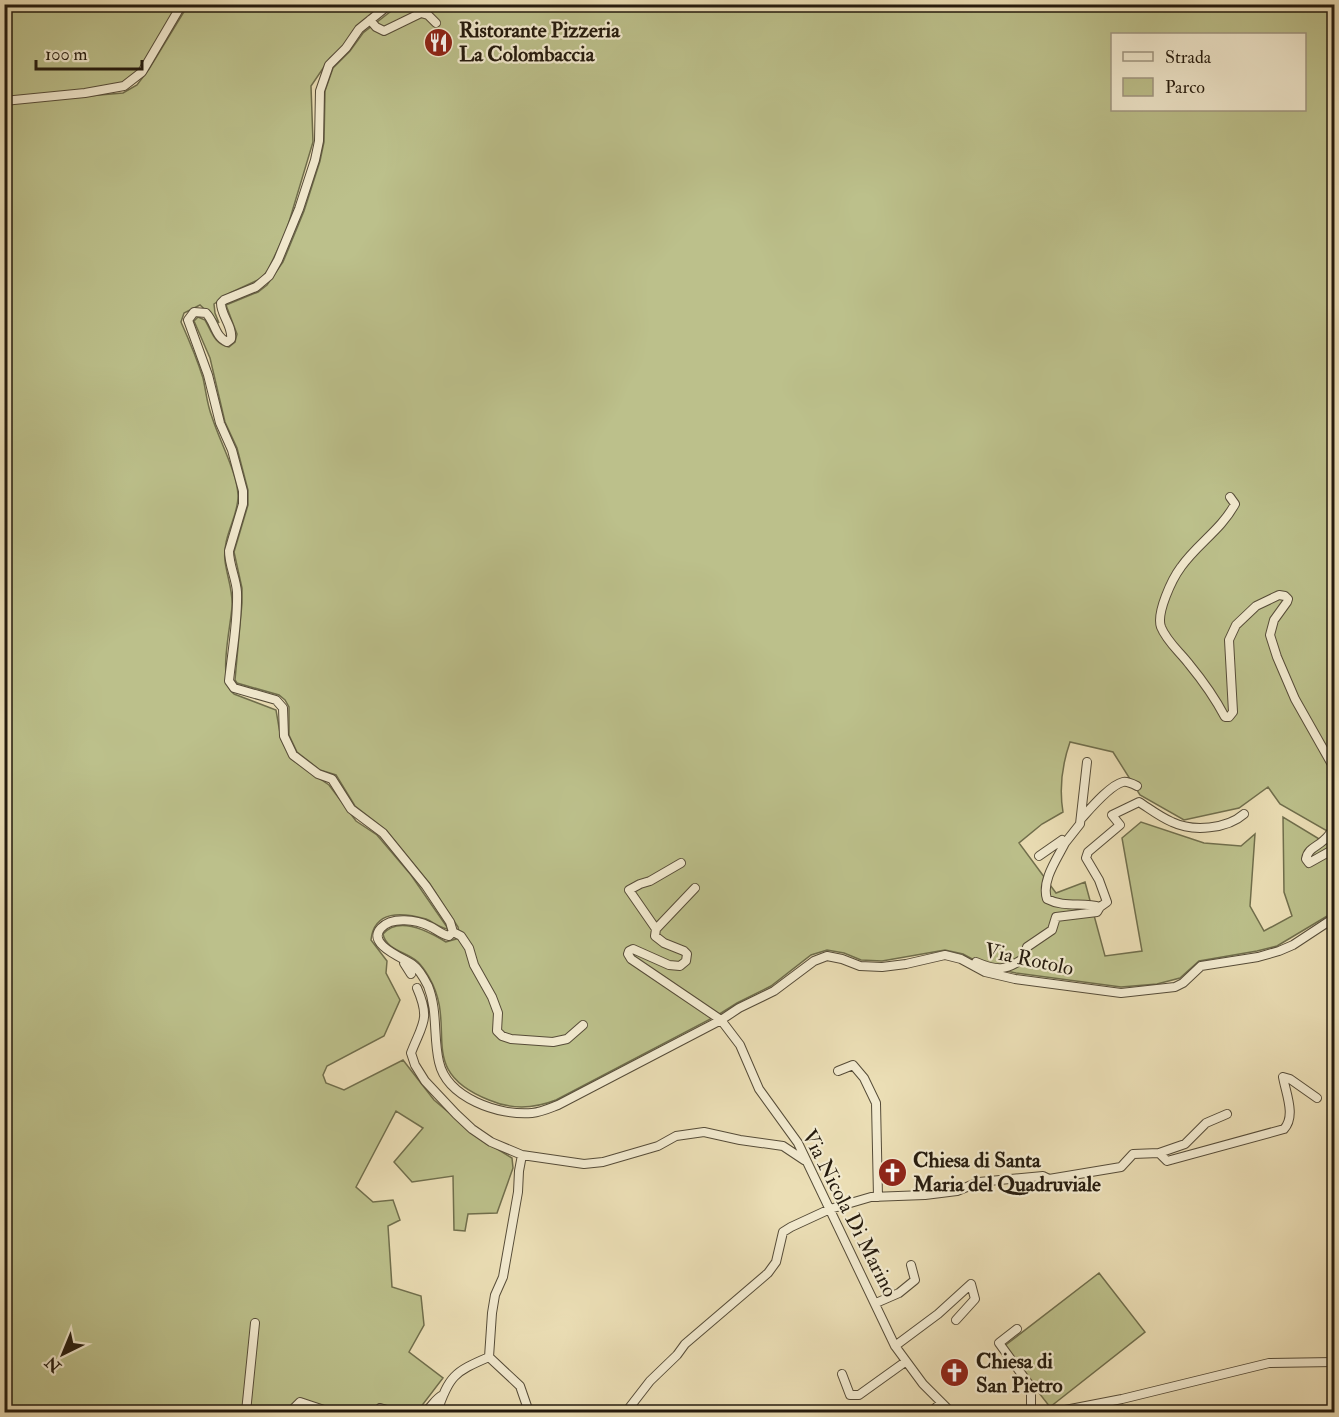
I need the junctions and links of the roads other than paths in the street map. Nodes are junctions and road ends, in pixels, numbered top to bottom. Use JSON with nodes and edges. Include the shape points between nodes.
{"nodes":[{"id":1,"x":182,"y":4,"type":"edge"},
{"id":2,"x":390,"y":4,"type":"edge"},
{"id":3,"x":370,"y":20,"type":"junction"},
{"id":4,"x":436,"y":23,"type":"dead end"},
{"id":5,"x":4,"y":101,"type":"edge"},
{"id":6,"x":1230,"y":497,"type":"dead end"},
{"id":7,"x":1087,"y":762,"type":"dead end"},
{"id":8,"x":1335,"y":768,"type":"edge"},
{"id":9,"x":1137,"y":786,"type":"dead end"},
{"id":10,"x":1244,"y":814,"type":"dead end"},
{"id":11,"x":1081,"y":819,"type":"junction"},
{"id":12,"x":1335,"y":828,"type":"edge"},
{"id":13,"x":1065,"y":843,"type":"junction"},
{"id":14,"x":1335,"y":849,"type":"edge"},
{"id":15,"x":1039,"y":856,"type":"dead end"},
{"id":16,"x":681,"y":863,"type":"dead end"},
{"id":17,"x":695,"y":888,"type":"dead end"},
{"id":18,"x":1100,"y":907,"type":"junction"},
{"id":19,"x":1335,"y":918,"type":"edge"},
{"id":20,"x":656,"y":929,"type":"junction"},
{"id":21,"x":453,"y":932,"type":"junction"},
{"id":22,"x":405,"y":960,"type":"junction"},
{"id":23,"x":967,"y":963,"type":"junction"},
{"id":24,"x":411,"y":974,"type":"dead end"},
{"id":25,"x":417,"y":988,"type":"dead end"},
{"id":26,"x":722,"y":1020,"type":"junction"},
{"id":27,"x":583,"y":1025,"type":"dead end"},
{"id":28,"x":838,"y":1071,"type":"dead end"},
{"id":29,"x":1317,"y":1098,"type":"dead end"},
{"id":30,"x":1227,"y":1114,"type":"dead end"},
{"id":31,"x":1159,"y":1153,"type":"junction"},
{"id":32,"x":522,"y":1155,"type":"junction"},
{"id":33,"x":808,"y":1163,"type":"junction"},
{"id":34,"x":878,"y":1197,"type":"junction"},
{"id":35,"x":830,"y":1209,"type":"junction"},
{"id":36,"x":911,"y":1265,"type":"dead end"},
{"id":37,"x":876,"y":1303,"type":"junction"},
{"id":38,"x":956,"y":1320,"type":"dead end"},
{"id":39,"x":255,"y":1323,"type":"dead end"},
{"id":40,"x":1017,"y":1329,"type":"dead end"},
{"id":41,"x":895,"y":1346,"type":"junction"},
{"id":42,"x":489,"y":1357,"type":"junction"},
{"id":43,"x":905,"y":1362,"type":"junction"},
{"id":44,"x":1335,"y":1362,"type":"edge"},
{"id":45,"x":842,"y":1374,"type":"dead end"},
{"id":46,"x":443,"y":1395,"type":"junction"},
{"id":47,"x":941,"y":1403,"type":"junction"},
{"id":48,"x":246,"y":1413,"type":"edge"},
{"id":49,"x":290,"y":1413,"type":"edge"},
{"id":50,"x":330,"y":1413,"type":"edge"},
{"id":51,"x":377,"y":1413,"type":"edge"},
{"id":52,"x":394,"y":1413,"type":"edge"},
{"id":53,"x":424,"y":1413,"type":"edge"},
{"id":54,"x":437,"y":1413,"type":"edge"},
{"id":55,"x":530,"y":1413,"type":"edge"},
{"id":56,"x":626,"y":1413,"type":"edge"},
{"id":57,"x":931,"y":1413,"type":"edge"},
{"id":58,"x":951,"y":1413,"type":"edge"},
{"id":59,"x":1029,"y":1413,"type":"edge"},
{"id":60,"x":1055,"y":1413,"type":"edge"}],
"edges":[{"from":1,"to":5,"type":"street","via":[[142,72],[124,86]]},
{"from":2,"to":3,"type":"street"},
{"from":3,"to":4,"type":"street","via":[[384,31],[421,13]]},
{"from":3,"to":21,"type":"street","via":[[333,59],[323,77],[315,160],[278,260],[269,276],[256,287],[221,303],[231,339],[227,342],[221,338],[206,314],[194,312],[188,320],[243,491],[229,551],[237,603],[229,681],[234,688],[281,703],[284,736],[293,755],[318,774],[332,779],[351,809],[383,833],[426,886]]},
{"from":6,"to":8,"type":"street","via":[[1235,504],[1227,518],[1180,568],[1169,588],[1160,625],[1225,717],[1229,717],[1233,712],[1229,640],[1236,625],[1256,606],[1285,596],[1287,602],[1274,620],[1270,635],[1276,657]]},
{"from":7,"to":11,"type":"street"},
{"from":9,"to":11,"type":"street","via":[[1122,782]]},
{"from":10,"to":18,"type":"street","via":[[1222,826],[1189,827],[1173,823],[1139,802],[1112,815],[1120,825],[1086,858],[1104,891],[1107,902]]},
{"from":11,"to":13,"type":"street"},
{"from":12,"to":14,"type":"street","via":[[1306,859],[1309,863]]},
{"from":13,"to":15,"type":"street","via":[[1062,840]]},
{"from":13,"to":18,"type":"street","via":[[1046,884],[1047,899]]},
{"from":16,"to":20,"type":"street","via":[[629,890]]},
{"from":17,"to":20,"type":"street"},
{"from":18,"to":23,"type":"street","via":[[1097,912],[1056,917],[1052,930],[1027,947],[1024,958],[1008,969]]},
{"from":19,"to":23,"type":"street","name":"Via Rotolo","via":[[1279,951],[1202,966],[1183,983],[1158,990],[1120,993],[1058,986],[985,972]]},
{"from":20,"to":26,"type":"street","via":[[655,936],[664,944],[687,954],[684,964],[669,965],[633,949],[628,954],[631,959]]},
{"from":21,"to":22,"type":"street","name":"Via Rotolo","via":[[447,936],[409,921],[384,926],[378,933],[381,943]]},
{"from":21,"to":27,"type":"street","via":[[469,948],[496,1007],[497,1031],[502,1036],[559,1041]]},
{"from":22,"to":24,"type":"street"},
{"from":22,"to":26,"type":"street","name":"Via Rotolo","via":[[414,965],[428,986],[435,1011],[439,1062],[446,1079],[463,1094],[510,1112],[532,1113],[558,1105]]},
{"from":23,"to":26,"type":"street","name":"Via Rotolo","via":[[945,956],[882,967],[860,966],[827,956]]},
{"from":25,"to":32,"type":"street","via":[[424,1018],[411,1053],[425,1081],[472,1129],[490,1142]]},
{"from":26,"to":33,"type":"street","name":"Via Nicola Di Marino","via":[[740,1045],[759,1089]]},
{"from":28,"to":34,"type":"street","via":[[853,1065],[876,1103]]},
{"from":29,"to":31,"type":"street","via":[[1283,1077],[1291,1116],[1284,1129],[1167,1161]]},
{"from":30,"to":31,"type":"street","via":[[1206,1123],[1185,1144]]},
{"from":31,"to":34,"type":"street","via":[[1133,1154],[1121,1167],[1049,1179],[1043,1176],[979,1182],[957,1191]]},
{"from":32,"to":33,"type":"street","via":[[584,1164],[603,1162],[658,1146],[676,1136],[704,1131],[783,1146]]},
{"from":32,"to":42,"type":"street","via":[[503,1277],[495,1294]]},
{"from":33,"to":35,"type":"street","name":"Via Nicola Di Marino"},
{"from":34,"to":35,"type":"street"},
{"from":35,"to":37,"type":"street","name":"Via Nicola Di Marino"},
{"from":35,"to":56,"type":"street","via":[[783,1232],[776,1262],[768,1273],[685,1344]]},
{"from":36,"to":37,"type":"street","via":[[915,1280],[899,1293]]},
{"from":37,"to":41,"type":"street","name":"Via Nicola Di Marino"},
{"from":38,"to":41,"type":"street","via":[[975,1299],[971,1284]]},
{"from":39,"to":48,"type":"street"},
{"from":40,"to":59,"type":"street","via":[[999,1343],[1031,1387]]},
{"from":41,"to":43,"type":"street","name":"Via Nicola Di Marino"},
{"from":42,"to":46,"type":"street","via":[[463,1368]]},
{"from":42,"to":55,"type":"street","via":[[520,1386]]},
{"from":43,"to":45,"type":"street","via":[[859,1395],[850,1395]]},
{"from":43,"to":47,"type":"street","name":"Via Nicola Di Marino"},
{"from":44,"to":60,"type":"street","via":[[1269,1363]]},
{"from":46,"to":53,"type":"street"},
{"from":46,"to":54,"type":"street"},
{"from":47,"to":57,"type":"street"},
{"from":47,"to":58,"type":"street","name":"Via Nicola Di Marino"},
{"from":49,"to":50,"type":"street","via":[[300,1402]]},
{"from":51,"to":52,"type":"street","via":[[380,1408]]}]}
